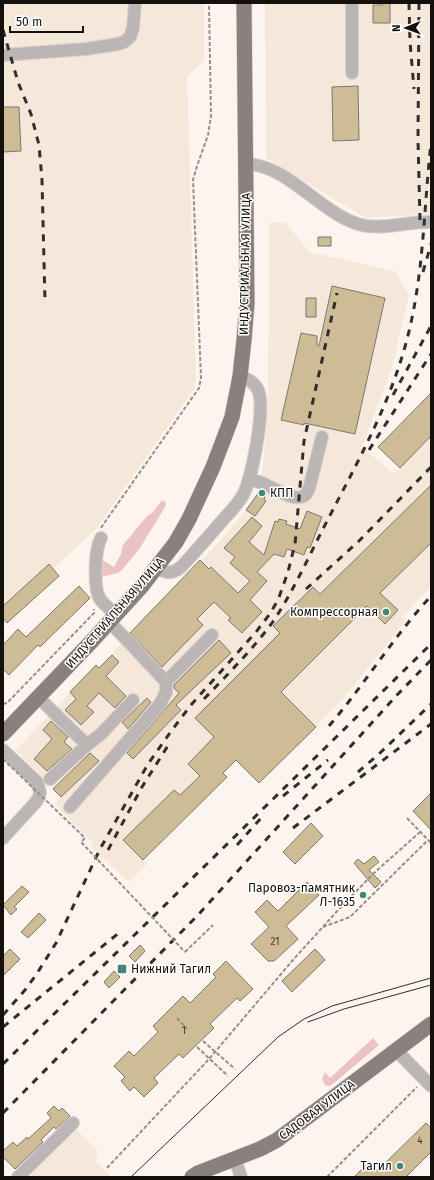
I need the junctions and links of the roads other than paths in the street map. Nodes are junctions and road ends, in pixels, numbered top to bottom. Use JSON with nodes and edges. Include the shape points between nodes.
{"nodes":[{"id":1,"x":135,"y":3,"type":"edge"},
{"id":2,"x":244,"y":3,"type":"edge"},
{"id":3,"x":352,"y":3,"type":"edge"},
{"id":4,"x":3,"y":55,"type":"edge"},
{"id":5,"x":352,"y":73,"type":"dead end"},
{"id":6,"x":246,"y":164,"type":"junction"},
{"id":7,"x":431,"y":222,"type":"edge"},
{"id":8,"x":240,"y":376,"type":"junction"},
{"id":9,"x":322,"y":437,"type":"dead end"},
{"id":10,"x":249,"y":480,"type":"junction"},
{"id":11,"x":101,"y":533,"type":"road end"},
{"id":12,"x":157,"y":568,"type":"junction"},
{"id":13,"x":113,"y":618,"type":"junction"},
{"id":14,"x":212,"y":635,"type":"dead end"},
{"id":15,"x":166,"y":682,"type":"junction"},
{"id":16,"x":38,"y":697,"type":"junction"},
{"id":17,"x":134,"y":700,"type":"dead end"},
{"id":18,"x":3,"y":734,"type":"edge"},
{"id":19,"x":87,"y":745,"type":"junction"},
{"id":20,"x":3,"y":750,"type":"edge"},
{"id":21,"x":50,"y":779,"type":"dead end"},
{"id":22,"x":70,"y":807,"type":"dead end"},
{"id":23,"x":3,"y":838,"type":"edge"},
{"id":24,"x":431,"y":1024,"type":"edge"},
{"id":25,"x":396,"y":1050,"type":"junction"},
{"id":26,"x":428,"y":1082,"type":"edge"},
{"id":27,"x":73,"y":1123,"type":"dead end"},
{"id":28,"x":235,"y":1159,"type":"junction"},
{"id":29,"x":18,"y":1177,"type":"edge"},
{"id":30,"x":192,"y":1177,"type":"edge"},
{"id":31,"x":241,"y":1177,"type":"edge"}],
"edges":[{"from":1,"to":4,"type":"street","via":[[133,28],[130,37],[124,42],[86,49]]},
{"from":2,"to":6,"type":"main road","name":"ИНДУСТРИАЛЬНАЯ УЛИЦА"},
{"from":3,"to":5,"type":"street"},
{"from":6,"to":7,"type":"street","via":[[271,170],[329,210],[356,224],[370,226]]},
{"from":6,"to":8,"type":"main road","name":"ИНДУСТРИАЛЬНАЯ УЛИЦА","via":[[247,303]]},
{"from":8,"to":10,"type":"street","via":[[255,385],[261,398]]},
{"from":8,"to":12,"type":"main road","name":"ИНДУСТРИАЛЬНАЯ УЛИЦА","via":[[232,417],[214,467],[189,519]]},
{"from":9,"to":10,"type":"street","via":[[310,485],[303,496],[286,495],[260,482]]},
{"from":10,"to":12,"type":"street","via":[[239,502],[182,566],[171,573]]},
{"from":11,"to":13,"type":"street","via":[[91,584]]},
{"from":12,"to":13,"type":"main road","name":"ИНДУСТРИАЛЬНАЯ УЛИЦА"},
{"from":13,"to":15,"type":"street","via":[[125,638]]},
{"from":13,"to":16,"type":"main road","name":"ИНДУСТРИАЛЬНАЯ УЛИЦА"},
{"from":14,"to":15,"type":"street"},
{"from":15,"to":22,"type":"street","via":[[166,692],[160,704]]},
{"from":16,"to":18,"type":"main road","name":"ИНДУСТРИАЛЬНАЯ УЛИЦА"},
{"from":16,"to":19,"type":"street"},
{"from":17,"to":19,"type":"street"},
{"from":19,"to":21,"type":"street"},
{"from":20,"to":23,"type":"street","via":[[37,782],[40,792],[35,803]]},
{"from":24,"to":25,"type":"main road","name":"САДОВАЯ УЛИЦА"},
{"from":25,"to":26,"type":"street"},
{"from":25,"to":28,"type":"main road","name":"САДОВАЯ УЛИЦА","via":[[277,1140]]},
{"from":27,"to":29,"type":"street"},
{"from":28,"to":30,"type":"main road","name":"САДОВАЯ УЛИЦА"},
{"from":28,"to":31,"type":"street"}]}
